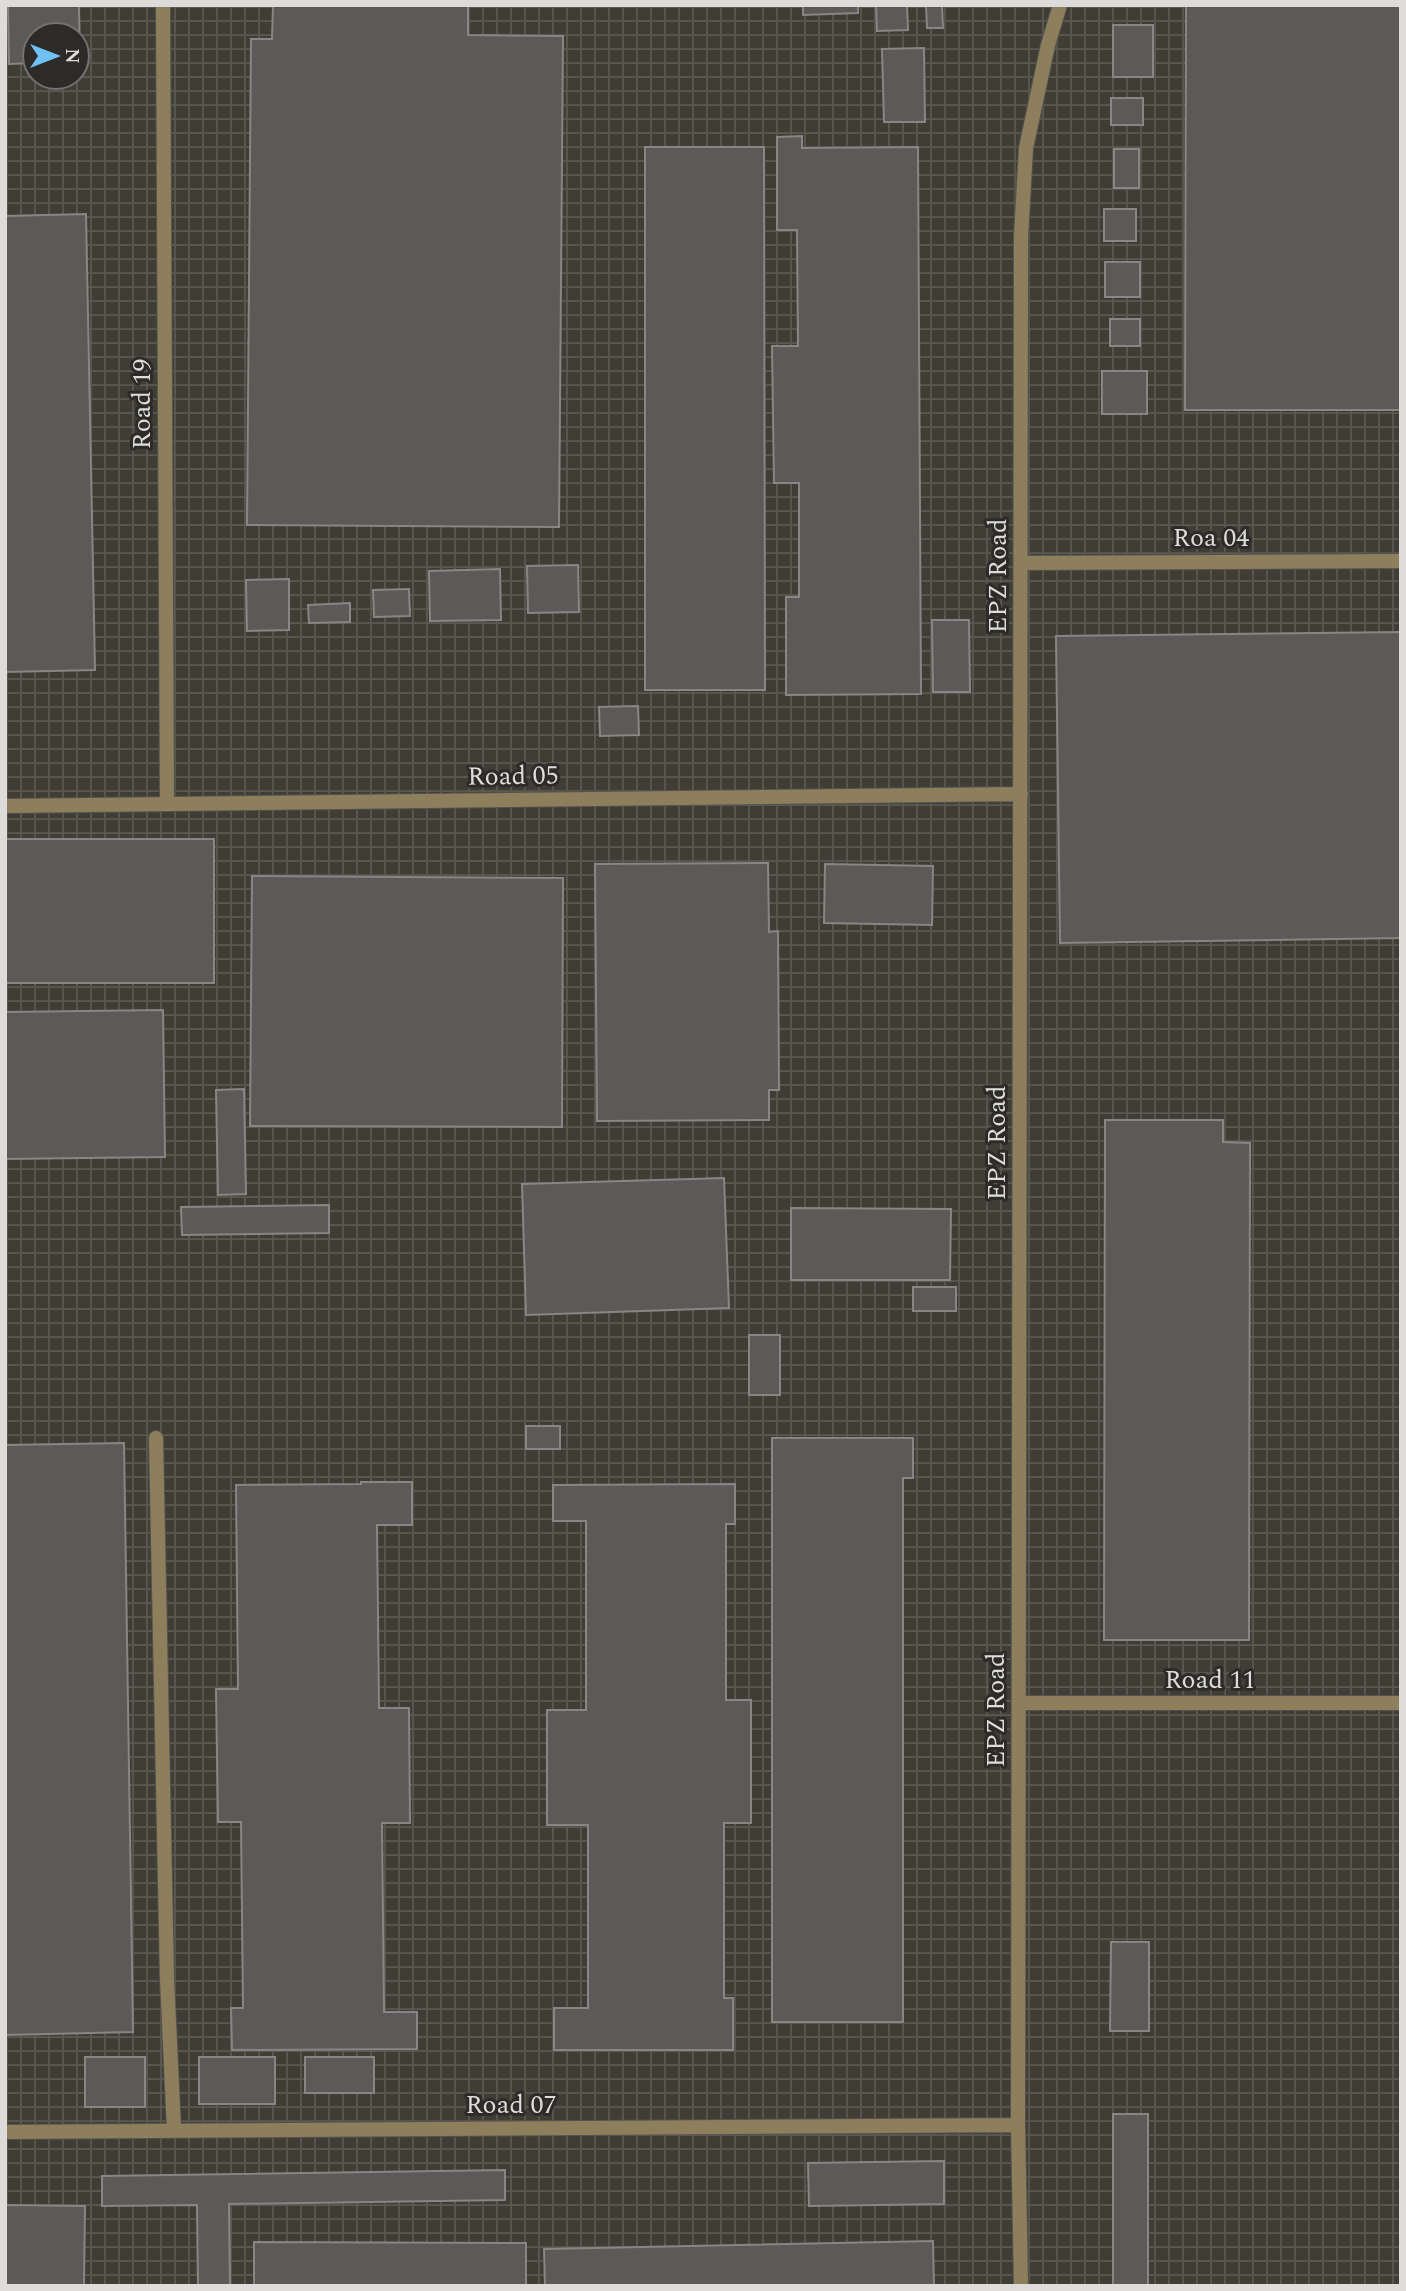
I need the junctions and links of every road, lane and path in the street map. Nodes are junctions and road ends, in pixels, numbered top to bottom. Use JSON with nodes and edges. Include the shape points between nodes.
{"nodes":[{"id":1,"x":163,"y":5,"type":"edge"},
{"id":2,"x":1060,"y":5,"type":"edge"},
{"id":3,"x":1401,"y":561,"type":"edge"},
{"id":4,"x":1022,"y":563,"type":"junction"},
{"id":5,"x":1021,"y":794,"type":"junction"},
{"id":6,"x":167,"y":803,"type":"junction"},
{"id":7,"x":5,"y":806,"type":"edge"},
{"id":8,"x":156,"y":1438,"type":"dead end"},
{"id":9,"x":1019,"y":1703,"type":"junction"},
{"id":10,"x":1401,"y":1703,"type":"edge"},
{"id":11,"x":1018,"y":2125,"type":"junction"},
{"id":12,"x":174,"y":2130,"type":"junction"},
{"id":13,"x":5,"y":2132,"type":"edge"},
{"id":14,"x":1021,"y":2286,"type":"edge"}],
"edges":[{"from":1,"to":6,"type":"street","name":"Road 19"},
{"from":2,"to":4,"type":"street","name":"EPZ Road","via":[[1026,148],[1021,236]]},
{"from":3,"to":4,"type":"street","name":"Roa 04"},
{"from":4,"to":5,"type":"street","name":"EPZ Road"},
{"from":5,"to":6,"type":"street","name":"Road 05"},
{"from":5,"to":9,"type":"street","name":"EPZ Road"},
{"from":6,"to":7,"type":"street","name":"Road 05"},
{"from":8,"to":12,"type":"street"},
{"from":9,"to":10,"type":"street","name":"Road 11"},
{"from":9,"to":11,"type":"street","name":"EPZ Road"},
{"from":11,"to":12,"type":"street","name":"Road 07"},
{"from":11,"to":14,"type":"street","name":"EPZ Road"},
{"from":12,"to":13,"type":"street","name":"Road 07"}]}
